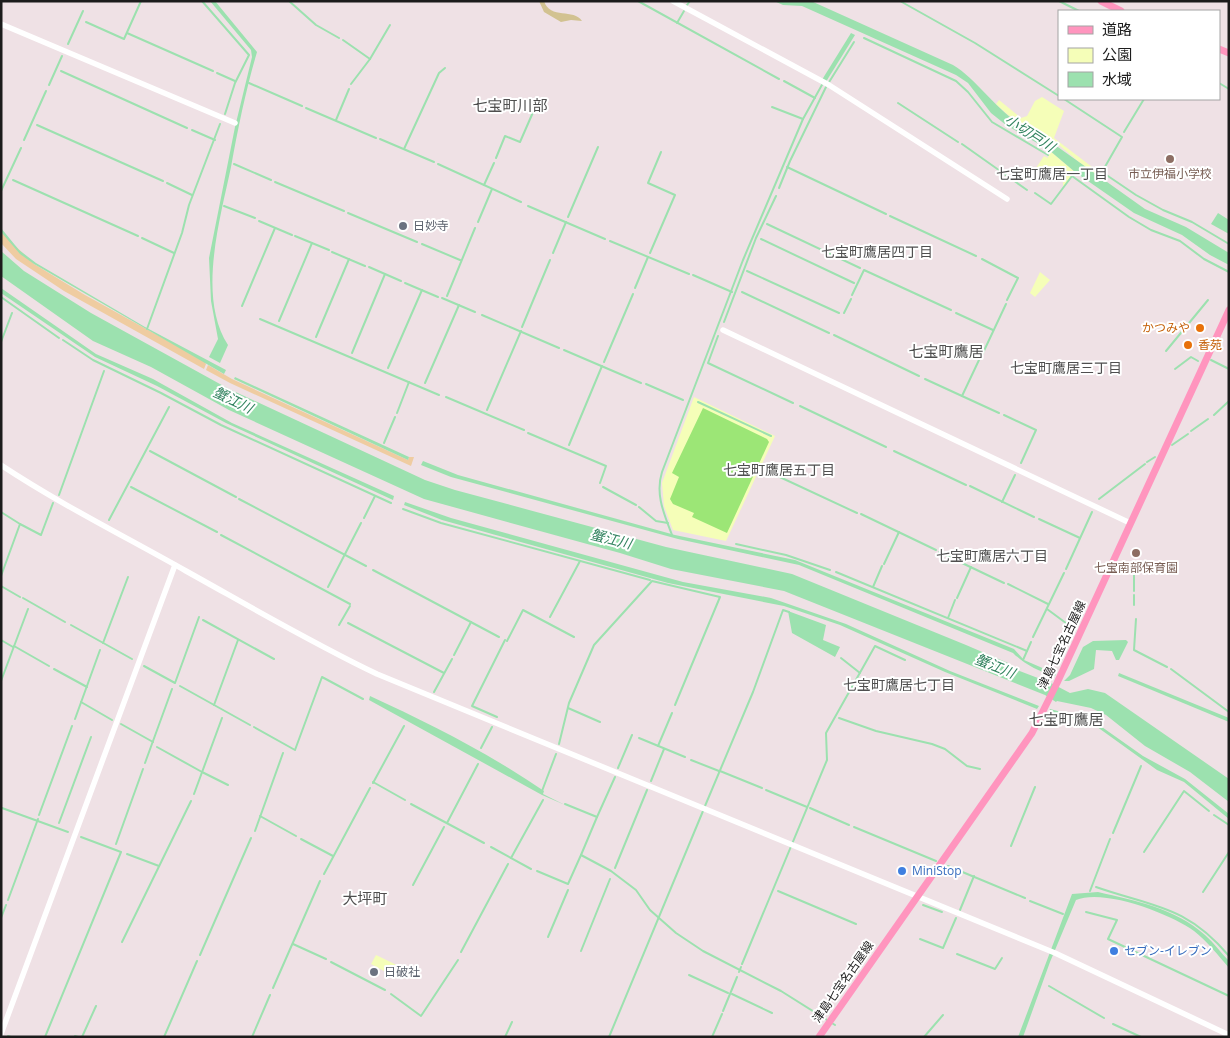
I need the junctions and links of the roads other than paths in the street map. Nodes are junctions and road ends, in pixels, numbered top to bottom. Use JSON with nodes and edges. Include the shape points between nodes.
{"nodes":[{"id":1,"x":673,"y":1,"type":"edge"},
{"id":2,"x":1101,"y":1,"type":"edge"},
{"id":3,"x":1118,"y":10,"type":"edge"},
{"id":4,"x":1,"y":24,"type":"edge"},
{"id":5,"x":235,"y":123,"type":"dead end"},
{"id":6,"x":1007,"y":199,"type":"dead end"},
{"id":7,"x":1229,"y":310,"type":"edge"},
{"id":8,"x":723,"y":330,"type":"dead end"},
{"id":9,"x":1,"y":465,"type":"edge"},
{"id":10,"x":1130,"y":523,"type":"junction"},
{"id":11,"x":175,"y":564,"type":"junction"},
{"id":12,"x":917,"y":896,"type":"junction"},
{"id":13,"x":1,"y":1034,"type":"edge"},
{"id":14,"x":1229,"y":1035,"type":"edge"},
{"id":15,"x":819,"y":1037,"type":"edge"}],
"edges":[{"from":1,"to":6,"type":"street","via":[[819,79]]},
{"from":2,"to":3,"type":"main road"},
{"from":4,"to":5,"type":"street"},
{"from":7,"to":10,"type":"main road","name":"津島七宝名古屋線"},
{"from":8,"to":10,"type":"street"},
{"from":9,"to":11,"type":"street"},
{"from":10,"to":12,"type":"main road","name":"津島七宝名古屋線","via":[[1048,703],[1022,747]]},
{"from":11,"to":12,"type":"street","via":[[377,674]]},
{"from":11,"to":13,"type":"street"},
{"from":12,"to":14,"type":"street","via":[[1053,952]]},
{"from":12,"to":15,"type":"main road","name":"津島七宝名古屋線"}]}
